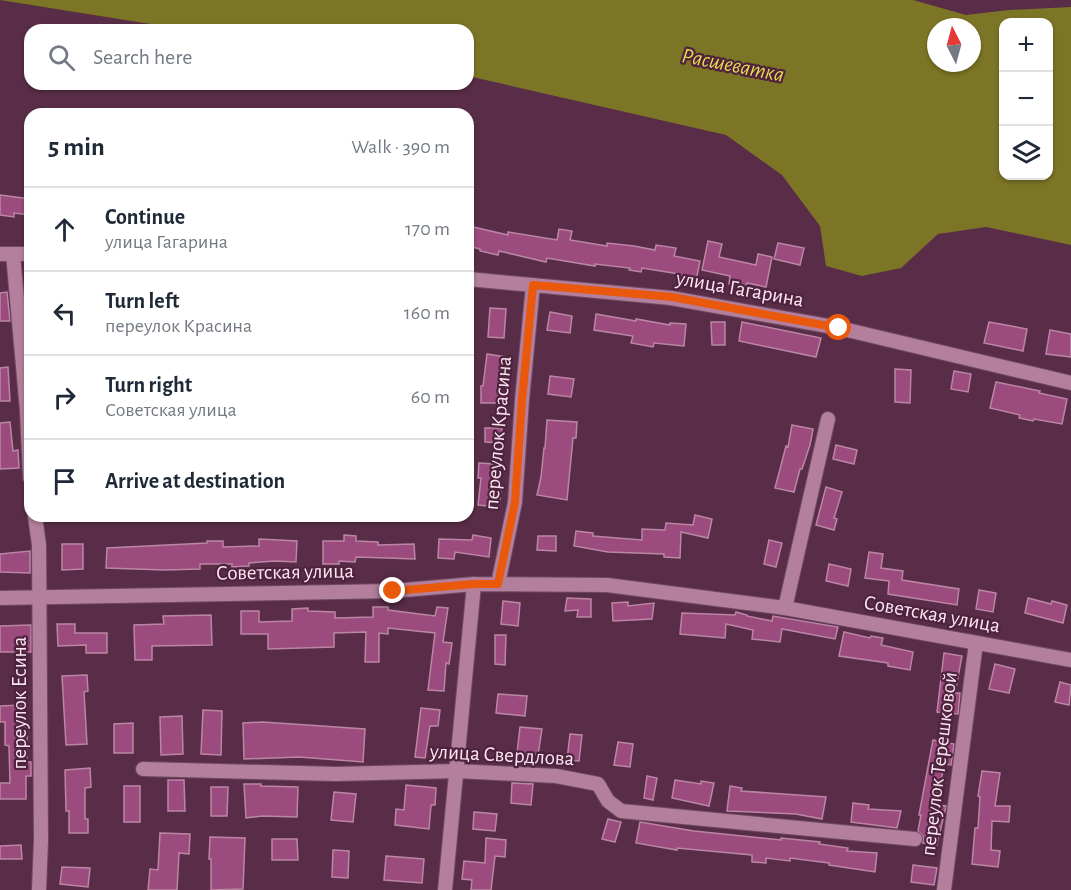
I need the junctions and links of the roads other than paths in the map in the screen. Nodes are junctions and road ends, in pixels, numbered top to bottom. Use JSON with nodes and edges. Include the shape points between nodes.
{"nodes":[{"id":1,"x":7,"y":254,"type":"edge"},
{"id":2,"x":24,"y":254,"type":"edge"},
{"id":3,"x":474,"y":280,"type":"edge"},
{"id":4,"x":533,"y":285,"type":"junction"},
{"id":5,"x":1071,"y":384,"type":"edge"},
{"id":6,"x":24,"y":387,"type":"edge"},
{"id":7,"x":828,"y":419,"type":"dead end"},
{"id":8,"x":36,"y":522,"type":"edge"},
{"id":9,"x":474,"y":584,"type":"junction"},
{"id":10,"x":498,"y":584,"type":"junction"},
{"id":11,"x":40,"y":597,"type":"junction"},
{"id":12,"x":0,"y":598,"type":"edge"},
{"id":13,"x":785,"y":609,"type":"junction"},
{"id":14,"x":976,"y":643,"type":"junction"},
{"id":15,"x":1071,"y":660,"type":"edge"},
{"id":16,"x":143,"y":769,"type":"dead end"},
{"id":17,"x":457,"y":771,"type":"junction"},
{"id":18,"x":915,"y":839,"type":"dead end"},
{"id":19,"x":39,"y":890,"type":"edge"},
{"id":20,"x":446,"y":890,"type":"edge"},
{"id":21,"x":944,"y":890,"type":"edge"}],
"edges":[{"from":1,"to":2,"type":"street"},
{"from":1,"to":6,"type":"street"},
{"from":3,"to":4,"type":"street","name":"улица Гагарина"},
{"from":4,"to":5,"type":"street","name":"улица Гагарина","via":[[672,297],[828,326]]},
{"from":4,"to":10,"type":"street","name":"переулок Красина","via":[[515,502]]},
{"from":7,"to":13,"type":"street"},
{"from":8,"to":11,"type":"street","name":"переулок Есина"},
{"from":9,"to":10,"type":"street","name":"Советская улица"},
{"from":9,"to":11,"type":"street","name":"Советская улица","via":[[393,591]]},
{"from":9,"to":17,"type":"street"},
{"from":10,"to":13,"type":"street","name":"Советская улица","via":[[607,585]]},
{"from":11,"to":12,"type":"street","name":"Советская улица"},
{"from":11,"to":19,"type":"street","name":"переулок Есина"},
{"from":13,"to":14,"type":"street","name":"Советская улица"},
{"from":14,"to":15,"type":"street","name":"Советская улица"},
{"from":14,"to":21,"type":"street","name":"переулок Терешковой"},
{"from":16,"to":17,"type":"street","name":"улица Свердлова","via":[[336,774]]},
{"from":17,"to":18,"type":"street","name":"улица Свердлова","via":[[556,776],[598,784],[608,801],[621,811]]},
{"from":17,"to":20,"type":"street"}]}
